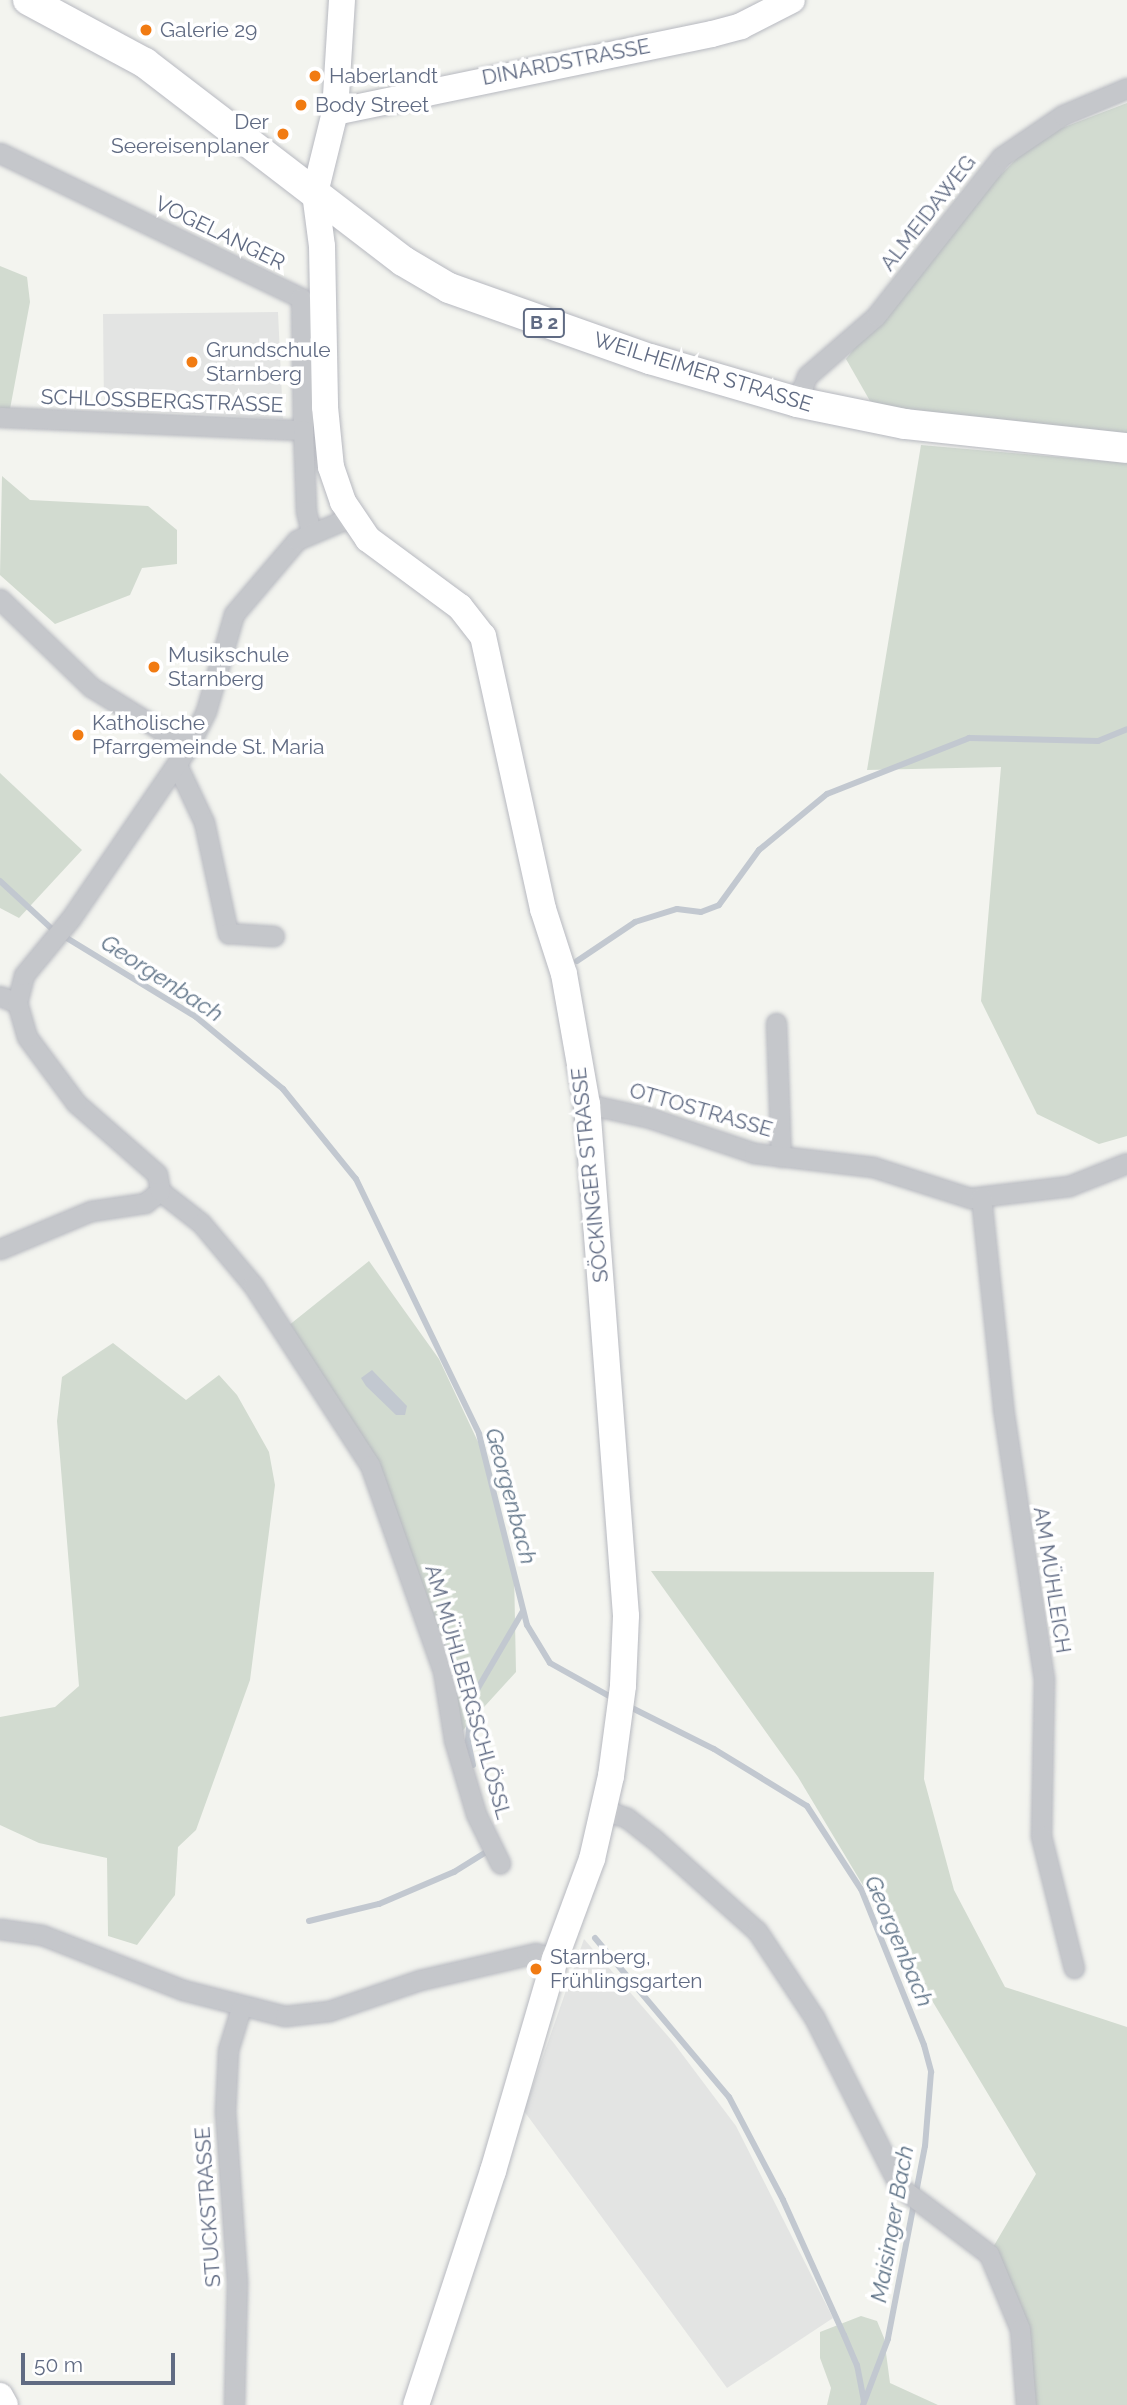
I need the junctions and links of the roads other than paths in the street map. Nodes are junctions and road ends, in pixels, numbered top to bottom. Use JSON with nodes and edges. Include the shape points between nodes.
{"nodes":[{"id":1,"x":28,"y":0,"type":"edge"},
{"id":2,"x":342,"y":0,"type":"edge"},
{"id":3,"x":792,"y":0,"type":"edge"},
{"id":4,"x":758,"y":8,"type":"edge"},
{"id":5,"x":1127,"y":88,"type":"edge"},
{"id":6,"x":335,"y":112,"type":"junction"},
{"id":7,"x":0,"y":153,"type":"edge"},
{"id":8,"x":315,"y":193,"type":"junction"},
{"id":9,"x":797,"y":402,"type":"junction"},
{"id":10,"x":0,"y":417,"type":"edge"},
{"id":11,"x":303,"y":430,"type":"junction"},
{"id":12,"x":1127,"y":448,"type":"edge"},
{"id":13,"x":351,"y":517,"type":"junction"},
{"id":14,"x":311,"y":532,"type":"junction"},
{"id":15,"x":0,"y":599,"type":"edge"},
{"id":16,"x":188,"y":747,"type":"junction"},
{"id":17,"x":177,"y":765,"type":"junction"},
{"id":18,"x":274,"y":936,"type":"dead end"},
{"id":19,"x":9,"y":1000,"type":"edge"},
{"id":20,"x":776,"y":1023,"type":"dead end"},
{"id":21,"x":587,"y":1104,"type":"junction"},
{"id":22,"x":780,"y":1157,"type":"junction"},
{"id":23,"x":1127,"y":1163,"type":"edge"},
{"id":24,"x":160,"y":1191,"type":"junction"},
{"id":25,"x":981,"y":1198,"type":"junction"},
{"id":26,"x":0,"y":1249,"type":"edge"},
{"id":27,"x":604,"y":1810,"type":"junction"},
{"id":28,"x":500,"y":1863,"type":"dead end"},
{"id":29,"x":0,"y":1929,"type":"edge"},
{"id":30,"x":555,"y":1959,"type":"junction"},
{"id":31,"x":1074,"y":1968,"type":"dead end"},
{"id":32,"x":241,"y":2008,"type":"junction"},
{"id":33,"x":0,"y":2396,"type":"edge"},
{"id":34,"x":5,"y":2405,"type":"edge"},
{"id":35,"x":234,"y":2405,"type":"edge"},
{"id":36,"x":416,"y":2405,"type":"edge"},
{"id":37,"x":1026,"y":2405,"type":"edge"}],
"edges":[{"from":1,"to":8,"type":"main road","number":"B 2","via":[[145,63]]},
{"from":2,"to":6,"type":"street"},
{"from":3,"to":4,"type":"street","name":"DINARDSTRASSE"},
{"from":4,"to":6,"type":"street","name":"DINARDSTRASSE","via":[[712,34]]},
{"from":5,"to":9,"type":"street","name":"ALMEIDAWEG","via":[[1054,120],[1002,157],[876,316],[807,376]]},
{"from":6,"to":8,"type":"street"},
{"from":7,"to":11,"type":"street","name":"VOGELANGER","via":[[301,298]]},
{"from":8,"to":9,"type":"main road","name":"WEILHEIMER STRASSE","number":"B 2","via":[[403,261],[449,288],[662,363]]},
{"from":8,"to":13,"type":"street","name":"SÖCKINGER STRASSE","via":[[322,246],[328,444],[334,477]]},
{"from":9,"to":12,"type":"main road","name":"WEILHEIMER STRASSE","number":"B 2","via":[[905,424]]},
{"from":10,"to":11,"type":"street","name":"SCHLOSSBERGSTRASSE"},
{"from":11,"to":14,"type":"street","name":"SCHLOSSBERGSTRASSE"},
{"from":13,"to":14,"type":"street"},
{"from":13,"to":21,"type":"street","name":"SÖCKINGER STRASSE","via":[[383,554],[460,607],[483,636],[543,909],[564,974]]},
{"from":14,"to":16,"type":"street","via":[[297,540],[234,614],[206,711]]},
{"from":15,"to":16,"type":"street","via":[[91,687]]},
{"from":16,"to":17,"type":"street"},
{"from":17,"to":18,"type":"street","via":[[204,822],[228,933]]},
{"from":17,"to":19,"type":"street"},
{"from":19,"to":24,"type":"street","via":[[27,1037],[76,1103],[157,1174]]},
{"from":20,"to":22,"type":"street"},
{"from":21,"to":22,"type":"street","name":"OTTOSTRASSE"},
{"from":21,"to":27,"type":"street","name":"SÖCKINGER STRASSE","via":[[626,1616],[623,1686]]},
{"from":22,"to":25,"type":"street","name":"OTTOSTRASSE","via":[[873,1167],[920,1185]]},
{"from":23,"to":25,"type":"street","name":"OTTOSTRASSE","via":[[1069,1186]]},
{"from":24,"to":26,"type":"street","via":[[145,1203],[91,1211]]},
{"from":24,"to":28,"type":"street","name":"AM MÜHLBERGSCHLÖSSL","via":[[201,1223],[253,1285],[370,1465],[443,1671],[454,1740],[476,1814]]},
{"from":25,"to":31,"type":"street","name":"AM MÜHLEICH","via":[[1003,1408],[1045,1679],[1041,1836]]},
{"from":27,"to":30,"type":"street","name":"SÖCKINGER STRASSE","via":[[592,1859]]},
{"from":27,"to":37,"type":"street","via":[[626,1818],[654,1839],[757,1931],[814,2017],[903,2189],[989,2254],[1020,2329]]},
{"from":29,"to":32,"type":"street","via":[[42,1935]]},
{"from":30,"to":32,"type":"street","via":[[536,1953],[419,1980],[328,2011],[285,2016]]},
{"from":30,"to":36,"type":"street","name":"SÖCKINGER STRASSE","via":[[493,2171]]},
{"from":32,"to":35,"type":"street","name":"STUCKSTRASSE","via":[[228,2050],[225,2112],[237,2283]]},
{"from":33,"to":34,"type":"street"}]}
